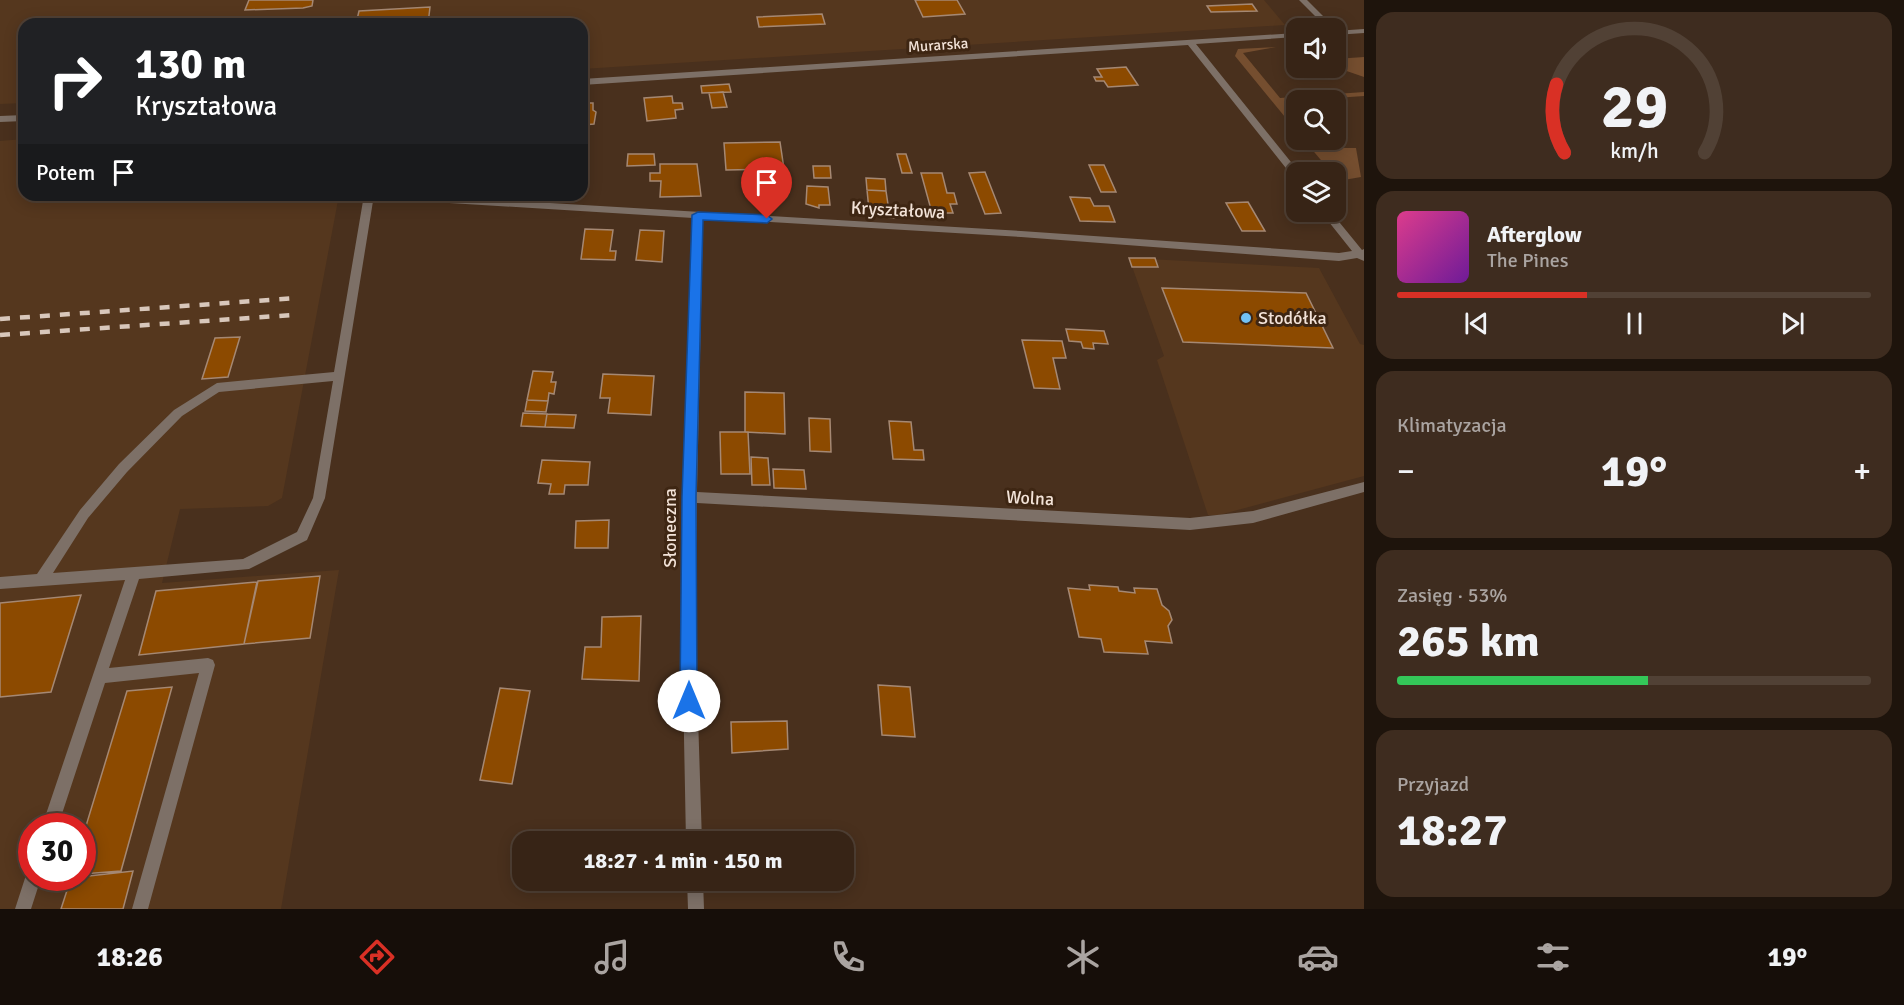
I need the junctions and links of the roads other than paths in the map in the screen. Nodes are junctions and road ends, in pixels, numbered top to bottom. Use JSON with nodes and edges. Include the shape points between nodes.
{"nodes":[{"id":1,"x":1304,"y":0,"type":"edge"},
{"id":2,"x":1321,"y":18,"type":"edge"},
{"id":3,"x":1364,"y":31,"type":"edge"},
{"id":4,"x":1346,"y":32,"type":"edge"},
{"id":5,"x":1286,"y":36,"type":"edge"},
{"id":6,"x":1190,"y":42,"type":"junction"},
{"id":7,"x":588,"y":82,"type":"edge"},
{"id":8,"x":18,"y":118,"type":"edge"},
{"id":9,"x":0,"y":119,"type":"edge"},
{"id":10,"x":1286,"y":162,"type":"edge"},
{"id":11,"x":368,"y":201,"type":"edge"},
{"id":12,"x":466,"y":201,"type":"edge"},
{"id":13,"x":698,"y":215,"type":"junction"},
{"id":14,"x":1334,"y":222,"type":"edge"},
{"id":15,"x":1362,"y":255,"type":"edge"},
{"id":16,"x":339,"y":376,"type":"junction"},
{"id":17,"x":1364,"y":487,"type":"edge"},
{"id":18,"x":689,"y":497,"type":"junction"},
{"id":19,"x":135,"y":573,"type":"junction"},
{"id":20,"x":41,"y":580,"type":"junction"},
{"id":21,"x":0,"y":583,"type":"edge"},
{"id":22,"x":100,"y":676,"type":"junction"},
{"id":23,"x":54,"y":813,"type":"edge"},
{"id":24,"x":694,"y":831,"type":"edge"},
{"id":25,"x":29,"y":891,"type":"edge"},
{"id":26,"x":695,"y":891,"type":"edge"},
{"id":27,"x":23,"y":909,"type":"edge"},
{"id":28,"x":140,"y":909,"type":"edge"},
{"id":29,"x":696,"y":909,"type":"edge"}],
"edges":[{"from":1,"to":2,"type":"street"},
{"from":3,"to":4,"type":"street"},
{"from":5,"to":6,"type":"street","name":"Murarska"},
{"from":6,"to":7,"type":"street","name":"Murarska"},
{"from":6,"to":10,"type":"street"},
{"from":8,"to":9,"type":"street"},
{"from":11,"to":16,"type":"street"},
{"from":12,"to":13,"type":"street","name":"Kryształowa"},
{"from":13,"to":15,"type":"street","name":"Kryształowa","via":[[1340,257]]},
{"from":13,"to":18,"type":"street","name":"Słoneczna"},
{"from":14,"to":15,"type":"street"},
{"from":16,"to":19,"type":"street","via":[[319,498],[302,536],[244,565]]},
{"from":16,"to":20,"type":"street","via":[[217,388],[178,413],[84,514]]},
{"from":17,"to":18,"type":"street","name":"Wolna","via":[[1253,517],[1190,524]]},
{"from":18,"to":24,"type":"street","name":"Słoneczna"},
{"from":19,"to":20,"type":"street"},
{"from":19,"to":22,"type":"street"},
{"from":20,"to":21,"type":"street"},
{"from":22,"to":23,"type":"street"},
{"from":22,"to":28,"type":"street","via":[[208,665]]},
{"from":25,"to":27,"type":"street"},
{"from":26,"to":29,"type":"street"}]}
